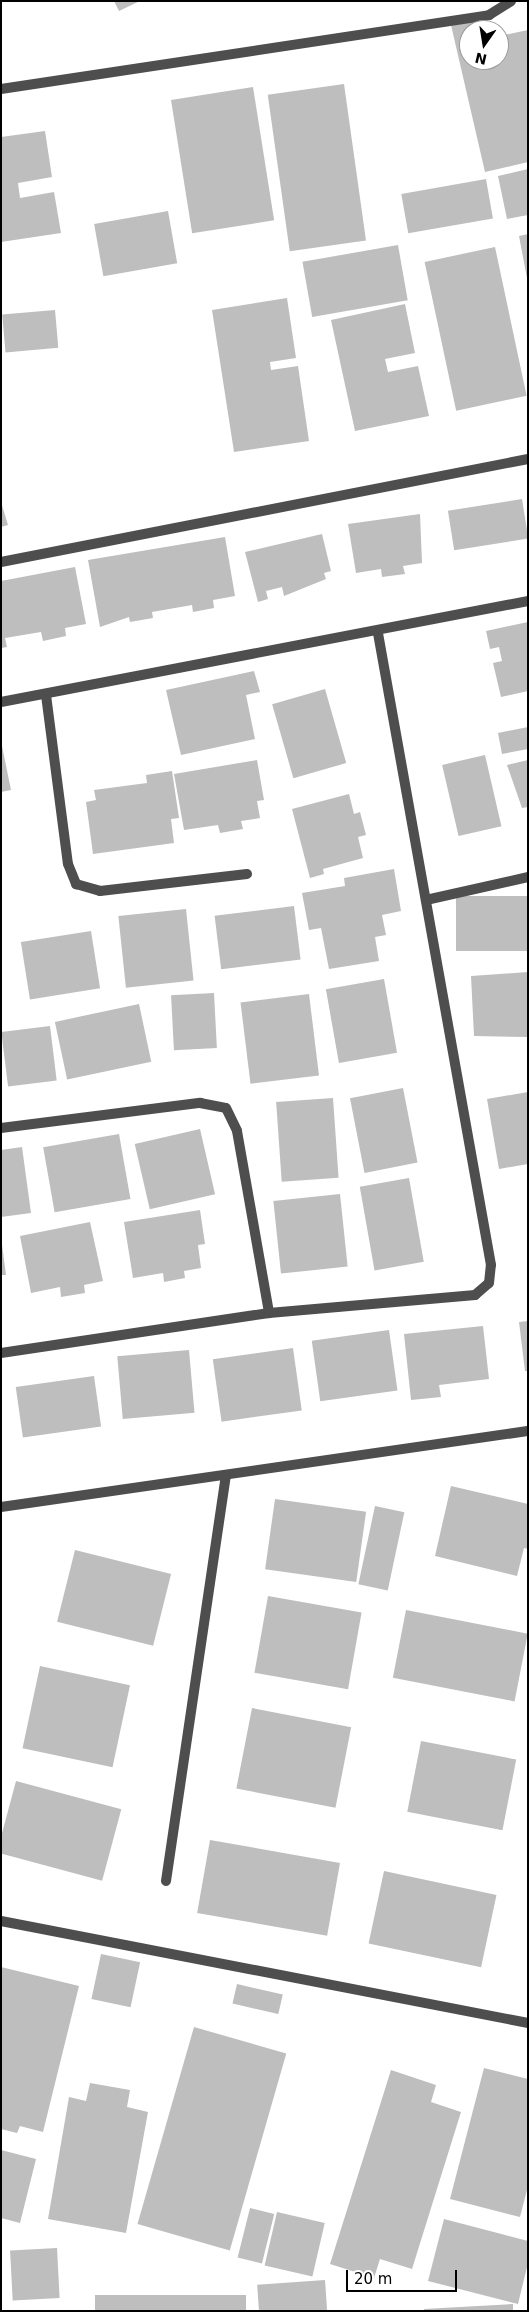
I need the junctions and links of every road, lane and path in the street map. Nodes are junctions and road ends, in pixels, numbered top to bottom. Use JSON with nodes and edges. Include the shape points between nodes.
{"nodes":[{"id":1,"x":512,"y":1,"type":"edge"},
{"id":2,"x":1,"y":89,"type":"edge"},
{"id":3,"x":528,"y":458,"type":"edge"},
{"id":4,"x":1,"y":562,"type":"edge"},
{"id":5,"x":528,"y":601,"type":"edge"},
{"id":6,"x":378,"y":633,"type":"junction"},
{"id":7,"x":46,"y":695,"type":"junction"},
{"id":8,"x":1,"y":702,"type":"edge"},
{"id":9,"x":247,"y":874,"type":"dead end"},
{"id":10,"x":528,"y":877,"type":"edge"},
{"id":11,"x":426,"y":900,"type":"junction"},
{"id":12,"x":1,"y":1128,"type":"edge"},
{"id":13,"x":269,"y":1314,"type":"junction"},
{"id":14,"x":1,"y":1353,"type":"edge"},
{"id":15,"x":528,"y":1431,"type":"edge"},
{"id":16,"x":226,"y":1475,"type":"junction"},
{"id":17,"x":1,"y":1506,"type":"edge"},
{"id":18,"x":166,"y":1881,"type":"dead end"},
{"id":19,"x":1,"y":1921,"type":"edge"},
{"id":20,"x":528,"y":2023,"type":"edge"}],
"edges":[{"from":1,"to":2,"type":"street","via":[[489,15]]},
{"from":3,"to":4,"type":"street"},
{"from":5,"to":6,"type":"street"},
{"from":6,"to":7,"type":"street"},
{"from":6,"to":11,"type":"street"},
{"from":7,"to":8,"type":"street"},
{"from":7,"to":9,"type":"street","via":[[68,864],[76,884],[100,891]]},
{"from":10,"to":11,"type":"street"},
{"from":11,"to":13,"type":"street","via":[[491,1265],[489,1283],[475,1295]]},
{"from":12,"to":13,"type":"street","via":[[200,1103],[226,1108],[237,1131]]},
{"from":13,"to":14,"type":"street"},
{"from":15,"to":16,"type":"street"},
{"from":16,"to":17,"type":"street"},
{"from":16,"to":18,"type":"street"},
{"from":19,"to":20,"type":"street"}]}
